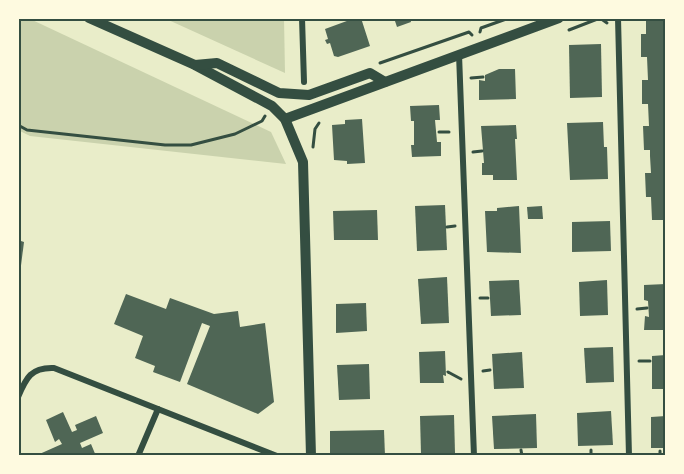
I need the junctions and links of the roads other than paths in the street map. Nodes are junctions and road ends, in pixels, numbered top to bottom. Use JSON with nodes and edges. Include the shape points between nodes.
{"nodes":[{"id":1,"x":89,"y":18,"type":"edge"},
{"id":2,"x":302,"y":18,"type":"edge"},
{"id":3,"x":559,"y":18,"type":"edge"},
{"id":4,"x":618,"y":18,"type":"edge"},
{"id":5,"x":459,"y":54,"type":"junction"},
{"id":6,"x":195,"y":66,"type":"junction"},
{"id":7,"x":304,"y":82,"type":"dead end"},
{"id":8,"x":385,"y":82,"type":"junction"},
{"id":9,"x":285,"y":119,"type":"junction"},
{"id":10,"x":18,"y":397,"type":"edge"},
{"id":11,"x":158,"y":409,"type":"junction"},
{"id":12,"x":138,"y":456,"type":"edge"},
{"id":13,"x":277,"y":456,"type":"edge"},
{"id":14,"x":311,"y":456,"type":"edge"},
{"id":15,"x":474,"y":456,"type":"edge"},
{"id":16,"x":629,"y":456,"type":"edge"}],
"edges":[{"from":1,"to":6,"type":"street"},
{"from":2,"to":7,"type":"street"},
{"from":3,"to":5,"type":"street"},
{"from":4,"to":16,"type":"street"},
{"from":5,"to":8,"type":"street"},
{"from":5,"to":15,"type":"street"},
{"from":6,"to":8,"type":"street","via":[[217,63],[279,93],[309,94],[370,74]]},
{"from":6,"to":9,"type":"street","via":[[272,106]]},
{"from":8,"to":9,"type":"street"},
{"from":9,"to":14,"type":"street","via":[[303,162]]},
{"from":10,"to":11,"type":"street","via":[[26,379],[35,371],[54,368]]},
{"from":11,"to":12,"type":"street"},
{"from":11,"to":13,"type":"street"}]}
